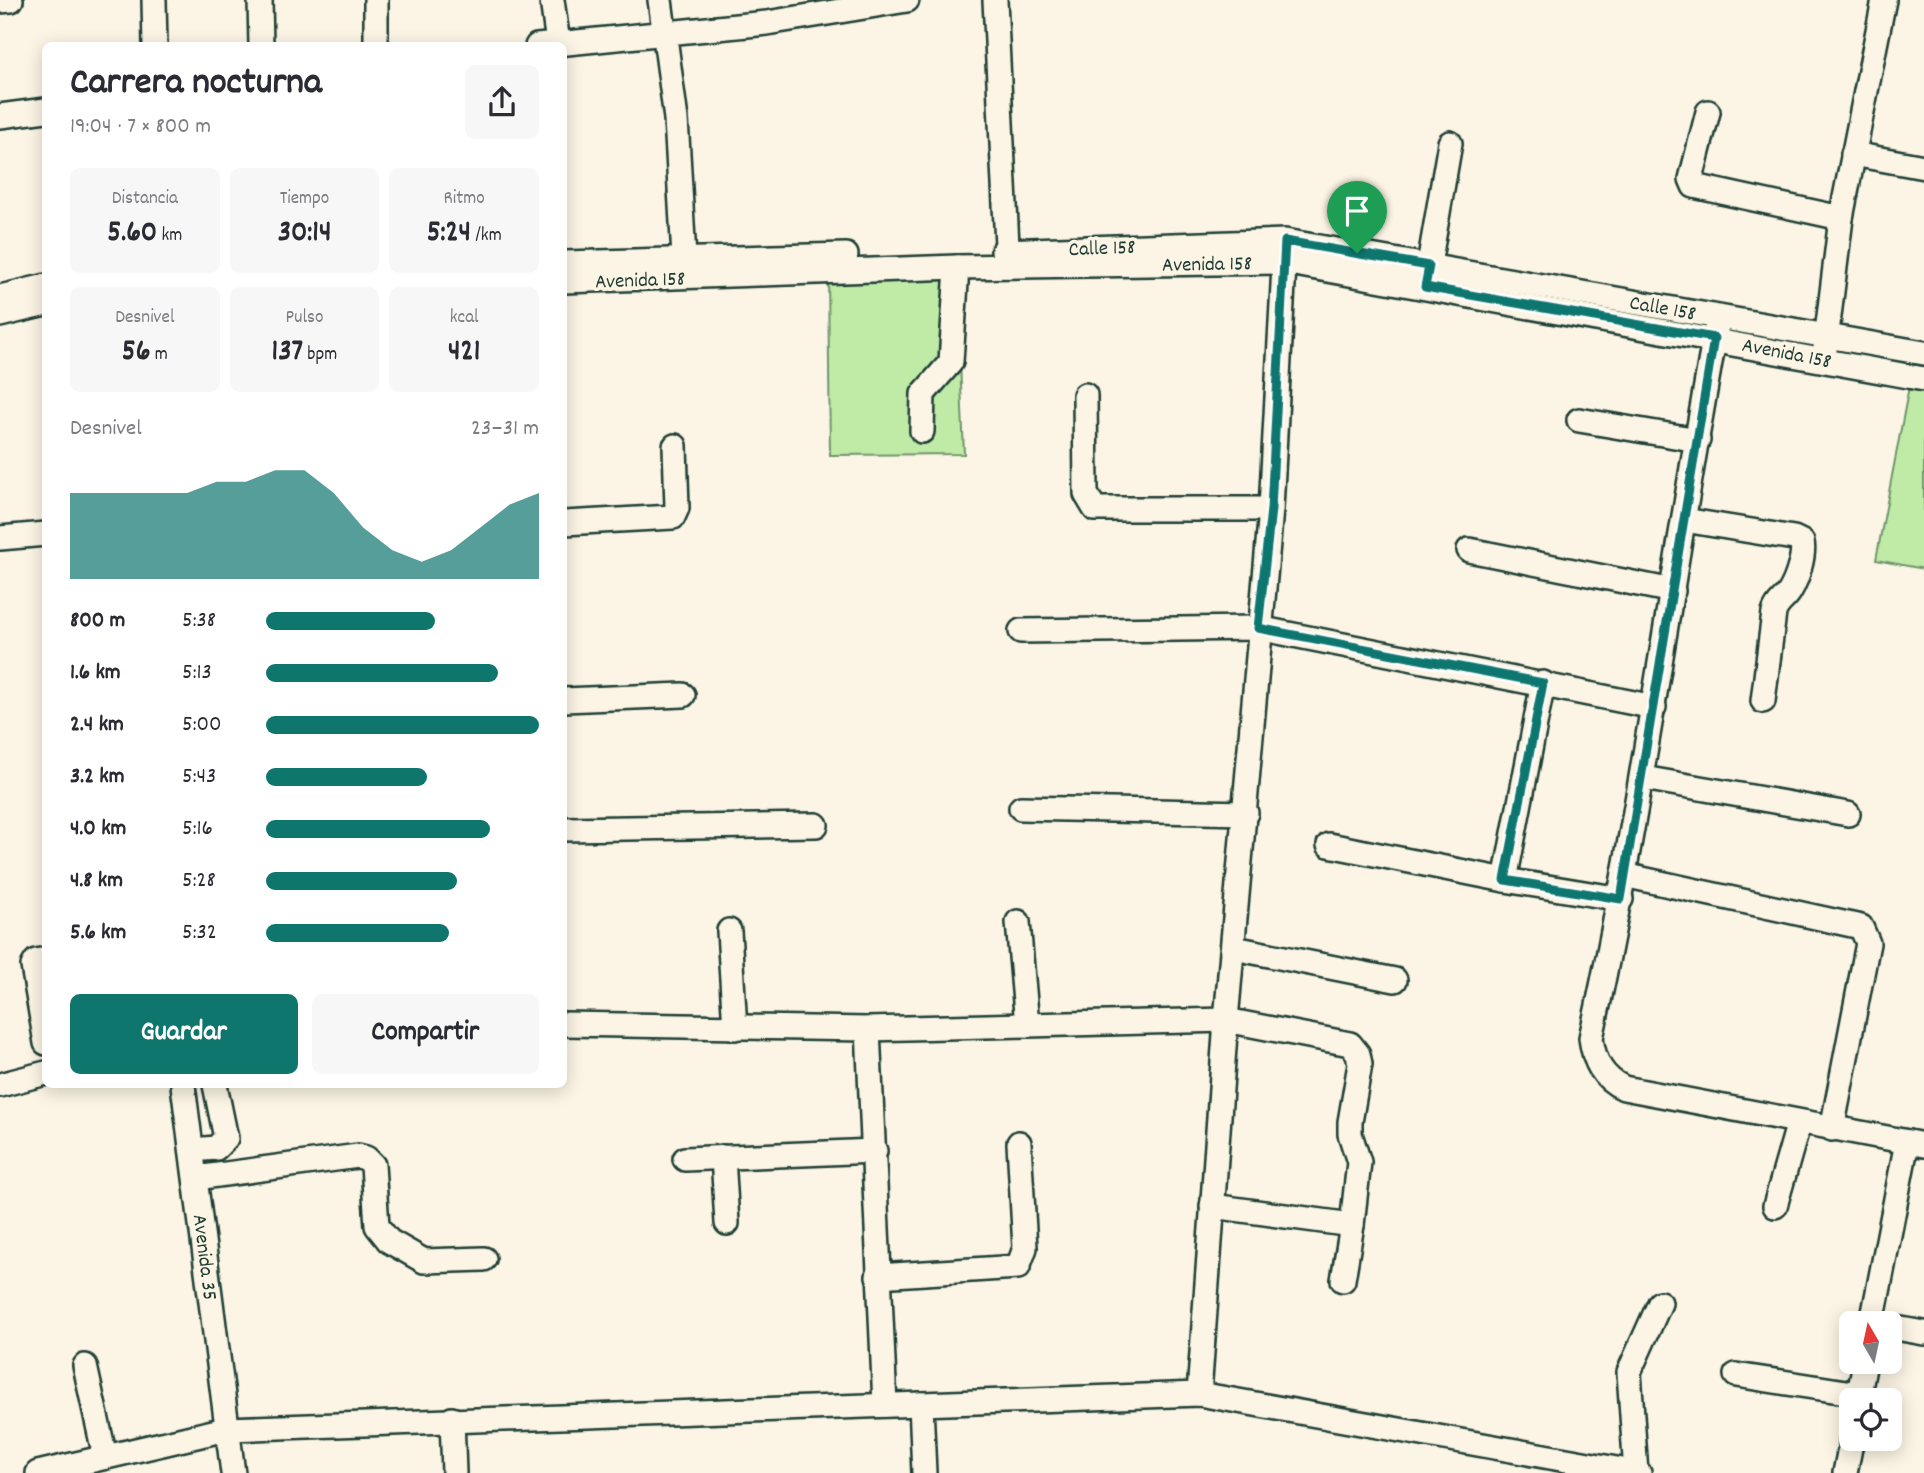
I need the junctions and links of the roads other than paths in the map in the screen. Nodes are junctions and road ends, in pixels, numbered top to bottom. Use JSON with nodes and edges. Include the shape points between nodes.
{"nodes":[{"id":1,"x":11,"y":0,"type":"edge"},
{"id":2,"x":154,"y":0,"type":"edge"},
{"id":3,"x":260,"y":0,"type":"edge"},
{"id":4,"x":376,"y":0,"type":"edge"},
{"id":5,"x":552,"y":0,"type":"edge"},
{"id":6,"x":660,"y":0,"type":"edge"},
{"id":7,"x":907,"y":0,"type":"edge"},
{"id":8,"x":995,"y":0,"type":"edge"},
{"id":9,"x":1884,"y":0,"type":"edge"},
{"id":10,"x":0,"y":1,"type":"edge"},
{"id":11,"x":767,"y":11,"type":"edge"},
{"id":12,"x":665,"y":33,"type":"junction"},
{"id":13,"x":155,"y":42,"type":"edge"},
{"id":14,"x":261,"y":42,"type":"edge"},
{"id":15,"x":376,"y":42,"type":"edge"},
{"id":16,"x":547,"y":42,"type":"edge"},
{"id":17,"x":567,"y":42,"type":"edge"},
{"id":18,"x":42,"y":111,"type":"edge"},
{"id":19,"x":1708,"y":112,"type":"dead end"},
{"id":20,"x":0,"y":116,"type":"edge"},
{"id":21,"x":1450,"y":143,"type":"dead end"},
{"id":22,"x":1853,"y":153,"type":"junction"},
{"id":23,"x":1924,"y":167,"type":"edge"},
{"id":24,"x":1841,"y":218,"type":"junction"},
{"id":25,"x":1284,"y":251,"type":"junction"},
{"id":26,"x":1008,"y":258,"type":"junction"},
{"id":27,"x":567,"y":263,"type":"edge"},
{"id":28,"x":957,"y":267,"type":"junction"},
{"id":29,"x":684,"y":269,"type":"junction"},
{"id":30,"x":1427,"y":277,"type":"junction"},
{"id":31,"x":567,"y":281,"type":"edge"},
{"id":32,"x":42,"y":287,"type":"edge"},
{"id":33,"x":0,"y":297,"type":"edge"},
{"id":34,"x":42,"y":305,"type":"edge"},
{"id":35,"x":0,"y":315,"type":"edge"},
{"id":36,"x":1716,"y":328,"type":"junction"},
{"id":37,"x":1827,"y":336,"type":"junction"},
{"id":38,"x":1924,"y":353,"type":"edge"},
{"id":39,"x":1824,"y":359,"type":"junction"},
{"id":40,"x":1924,"y":379,"type":"edge"},
{"id":41,"x":1085,"y":395,"type":"dead end"},
{"id":42,"x":1579,"y":420,"type":"dead end"},
{"id":43,"x":922,"y":431,"type":"dead end"},
{"id":44,"x":1698,"y":440,"type":"junction"},
{"id":45,"x":675,"y":446,"type":"dead end"},
{"id":46,"x":1271,"y":509,"type":"junction"},
{"id":47,"x":1685,"y":520,"type":"junction"},
{"id":48,"x":567,"y":523,"type":"edge"},
{"id":49,"x":42,"y":534,"type":"edge"},
{"id":50,"x":0,"y":538,"type":"edge"},
{"id":51,"x":1469,"y":550,"type":"dead end"},
{"id":52,"x":1673,"y":591,"type":"junction"},
{"id":53,"x":1258,"y":628,"type":"junction"},
{"id":54,"x":1021,"y":631,"type":"dead end"},
{"id":55,"x":1543,"y":683,"type":"junction"},
{"id":56,"x":683,"y":695,"type":"dead end"},
{"id":57,"x":567,"y":700,"type":"edge"},
{"id":58,"x":1763,"y":701,"type":"dead end"},
{"id":59,"x":1654,"y":706,"type":"junction"},
{"id":60,"x":1643,"y":778,"type":"junction"},
{"id":61,"x":1021,"y":808,"type":"dead end"},
{"id":62,"x":1246,"y":813,"type":"junction"},
{"id":63,"x":1848,"y":814,"type":"dead end"},
{"id":64,"x":816,"y":825,"type":"dead end"},
{"id":65,"x":567,"y":829,"type":"edge"},
{"id":66,"x":1329,"y":845,"type":"dead end"},
{"id":67,"x":1624,"y":876,"type":"junction"},
{"id":68,"x":1505,"y":880,"type":"junction"},
{"id":69,"x":1621,"y":899,"type":"junction"},
{"id":70,"x":1018,"y":922,"type":"dead end"},
{"id":71,"x":729,"y":931,"type":"dead end"},
{"id":72,"x":1234,"y":948,"type":"junction"},
{"id":73,"x":42,"y":960,"type":"edge"},
{"id":74,"x":1395,"y":980,"type":"dead end"},
{"id":75,"x":42,"y":1020,"type":"edge"},
{"id":76,"x":1226,"y":1020,"type":"junction"},
{"id":77,"x":567,"y":1024,"type":"edge"},
{"id":78,"x":1027,"y":1025,"type":"junction"},
{"id":79,"x":735,"y":1028,"type":"junction"},
{"id":80,"x":868,"y":1029,"type":"junction"},
{"id":81,"x":42,"y":1074,"type":"edge"},
{"id":82,"x":0,"y":1084,"type":"edge"},
{"id":83,"x":183,"y":1088,"type":"edge"},
{"id":84,"x":216,"y":1088,"type":"edge"},
{"id":85,"x":1799,"y":1122,"type":"junction"},
{"id":86,"x":1832,"y":1129,"type":"junction"},
{"id":87,"x":1019,"y":1143,"type":"dead end"},
{"id":88,"x":1915,"y":1144,"type":"edge"},
{"id":89,"x":192,"y":1150,"type":"junction"},
{"id":90,"x":875,"y":1151,"type":"junction"},
{"id":91,"x":723,"y":1157,"type":"junction"},
{"id":92,"x":685,"y":1159,"type":"dead end"},
{"id":93,"x":196,"y":1178,"type":"junction"},
{"id":94,"x":1212,"y":1206,"type":"junction"},
{"id":95,"x":1775,"y":1206,"type":"dead end"},
{"id":96,"x":727,"y":1223,"type":"dead end"},
{"id":97,"x":1352,"y":1225,"type":"junction"},
{"id":98,"x":484,"y":1259,"type":"dead end"},
{"id":99,"x":878,"y":1276,"type":"junction"},
{"id":100,"x":1343,"y":1280,"type":"dead end"},
{"id":101,"x":1660,"y":1304,"type":"dead end"},
{"id":102,"x":1875,"y":1311,"type":"edge"},
{"id":103,"x":1902,"y":1329,"type":"edge"},
{"id":104,"x":1924,"y":1333,"type":"edge"},
{"id":105,"x":85,"y":1366,"type":"dead end"},
{"id":106,"x":1736,"y":1375,"type":"dead end"},
{"id":107,"x":1839,"y":1393,"type":"edge"},
{"id":108,"x":1199,"y":1394,"type":"junction"},
{"id":109,"x":921,"y":1404,"type":"junction"},
{"id":110,"x":885,"y":1405,"type":"junction"},
{"id":111,"x":452,"y":1419,"type":"junction"},
{"id":112,"x":226,"y":1429,"type":"junction"},
{"id":113,"x":1849,"y":1451,"type":"edge"},
{"id":114,"x":96,"y":1464,"type":"edge"},
{"id":115,"x":1531,"y":1465,"type":"edge"},
{"id":116,"x":38,"y":1473,"type":"edge"},
{"id":117,"x":233,"y":1473,"type":"edge"},
{"id":118,"x":454,"y":1473,"type":"edge"},
{"id":119,"x":924,"y":1473,"type":"edge"},
{"id":120,"x":1637,"y":1473,"type":"edge"},
{"id":121,"x":1845,"y":1473,"type":"edge"}],
"edges":[{"from":1,"to":10,"type":"street"},
{"from":2,"to":13,"type":"street"},
{"from":3,"to":14,"type":"street"},
{"from":4,"to":15,"type":"street"},
{"from":5,"to":16,"type":"street"},
{"from":6,"to":12,"type":"street"},
{"from":7,"to":11,"type":"street"},
{"from":8,"to":26,"type":"street"},
{"from":9,"to":22,"type":"street"},
{"from":11,"to":12,"type":"street"},
{"from":12,"to":17,"type":"street"},
{"from":12,"to":29,"type":"street","via":[[676,119]]},
{"from":18,"to":20,"type":"street"},
{"from":19,"to":24,"type":"street","via":[[1691,179],[1695,186]]},
{"from":21,"to":30,"type":"street"},
{"from":22,"to":23,"type":"street"},
{"from":22,"to":24,"type":"street"},
{"from":24,"to":37,"type":"street"},
{"from":25,"to":26,"type":"street","name":"Calle 158"},
{"from":25,"to":30,"type":"street","name":"Calle 158"},
{"from":25,"to":46,"type":"street"},
{"from":26,"to":28,"type":"street","name":"Avenida 158"},
{"from":26,"to":29,"type":"street","name":"Calle 158"},
{"from":27,"to":29,"type":"street","name":"Calle 158"},
{"from":28,"to":29,"type":"street","name":"Avenida 158"},
{"from":28,"to":43,"type":"street","via":[[951,362],[923,394]]},
{"from":29,"to":31,"type":"street","name":"Avenida 158"},
{"from":30,"to":36,"type":"street","name":"Calle 158"},
{"from":32,"to":33,"type":"street"},
{"from":34,"to":35,"type":"street"},
{"from":36,"to":37,"type":"street","name":"Calle 158"},
{"from":36,"to":39,"type":"street","name":"Avenida 158"},
{"from":36,"to":44,"type":"street"},
{"from":37,"to":38,"type":"street","name":"Calle 158"},
{"from":37,"to":39,"type":"street"},
{"from":39,"to":40,"type":"street","name":"Avenida 158"},
{"from":41,"to":46,"type":"street","via":[[1086,494],[1095,509]]},
{"from":42,"to":44,"type":"street"},
{"from":44,"to":47,"type":"street"},
{"from":45,"to":48,"type":"street","via":[[677,508],[673,517]]},
{"from":46,"to":53,"type":"street"},
{"from":47,"to":52,"type":"street"},
{"from":47,"to":58,"type":"street","via":[[1802,542],[1804,550],[1789,593],[1777,603],[1774,613]]},
{"from":49,"to":50,"type":"street"},
{"from":51,"to":52,"type":"street"},
{"from":52,"to":59,"type":"street"},
{"from":53,"to":54,"type":"street"},
{"from":53,"to":55,"type":"street"},
{"from":53,"to":62,"type":"street"},
{"from":55,"to":59,"type":"street"},
{"from":55,"to":68,"type":"street"},
{"from":56,"to":57,"type":"street"},
{"from":59,"to":60,"type":"street"},
{"from":60,"to":63,"type":"street"},
{"from":60,"to":67,"type":"street"},
{"from":61,"to":62,"type":"street"},
{"from":62,"to":72,"type":"street"},
{"from":64,"to":65,"type":"street"},
{"from":66,"to":68,"type":"street"},
{"from":67,"to":69,"type":"street"},
{"from":67,"to":86,"type":"street","via":[[1861,927],[1868,943]]},
{"from":68,"to":69,"type":"street"},
{"from":69,"to":85,"type":"street","via":[[1591,1038],[1593,1057],[1602,1071],[1624,1088]]},
{"from":70,"to":78,"type":"street"},
{"from":71,"to":79,"type":"street"},
{"from":72,"to":74,"type":"street"},
{"from":72,"to":76,"type":"street"},
{"from":73,"to":75,"type":"street","via":[[33,966]]},
{"from":76,"to":78,"type":"street"},
{"from":76,"to":94,"type":"street"},
{"from":76,"to":97,"type":"street","via":[[1355,1048],[1360,1064],[1350,1134],[1359,1162]]},
{"from":77,"to":79,"type":"street"},
{"from":78,"to":80,"type":"street"},
{"from":79,"to":80,"type":"street"},
{"from":80,"to":90,"type":"street"},
{"from":81,"to":82,"type":"street"},
{"from":83,"to":89,"type":"street","name":"Avenida 35"},
{"from":84,"to":89,"type":"street","via":[[226,1138],[216,1147]]},
{"from":85,"to":86,"type":"street"},
{"from":85,"to":95,"type":"street"},
{"from":86,"to":88,"type":"street"},
{"from":87,"to":99,"type":"street","via":[[1025,1248],[1018,1267]]},
{"from":88,"to":102,"type":"street"},
{"from":89,"to":93,"type":"street","name":"Avenida 35"},
{"from":90,"to":91,"type":"street"},
{"from":90,"to":99,"type":"street"},
{"from":91,"to":92,"type":"street"},
{"from":91,"to":96,"type":"street"},
{"from":93,"to":98,"type":"street","via":[[366,1158],[373,1165],[377,1226],[389,1241],[424,1261]]},
{"from":93,"to":112,"type":"street","name":"Avenida 35"},
{"from":94,"to":97,"type":"street"},
{"from":94,"to":108,"type":"street"},
{"from":97,"to":100,"type":"street"},
{"from":99,"to":110,"type":"street"},
{"from":101,"to":120,"type":"street","via":[[1629,1372]]},
{"from":103,"to":104,"type":"street"},
{"from":105,"to":114,"type":"street"},
{"from":106,"to":107,"type":"street"},
{"from":108,"to":109,"type":"street"},
{"from":108,"to":115,"type":"street"},
{"from":109,"to":110,"type":"street"},
{"from":109,"to":119,"type":"street"},
{"from":110,"to":111,"type":"street"},
{"from":111,"to":112,"type":"street"},
{"from":111,"to":118,"type":"street"},
{"from":112,"to":114,"type":"street"},
{"from":112,"to":117,"type":"street","name":"Avenida 35"},
{"from":113,"to":121,"type":"street"},
{"from":114,"to":116,"type":"street"},
{"from":115,"to":120,"type":"street"}]}
